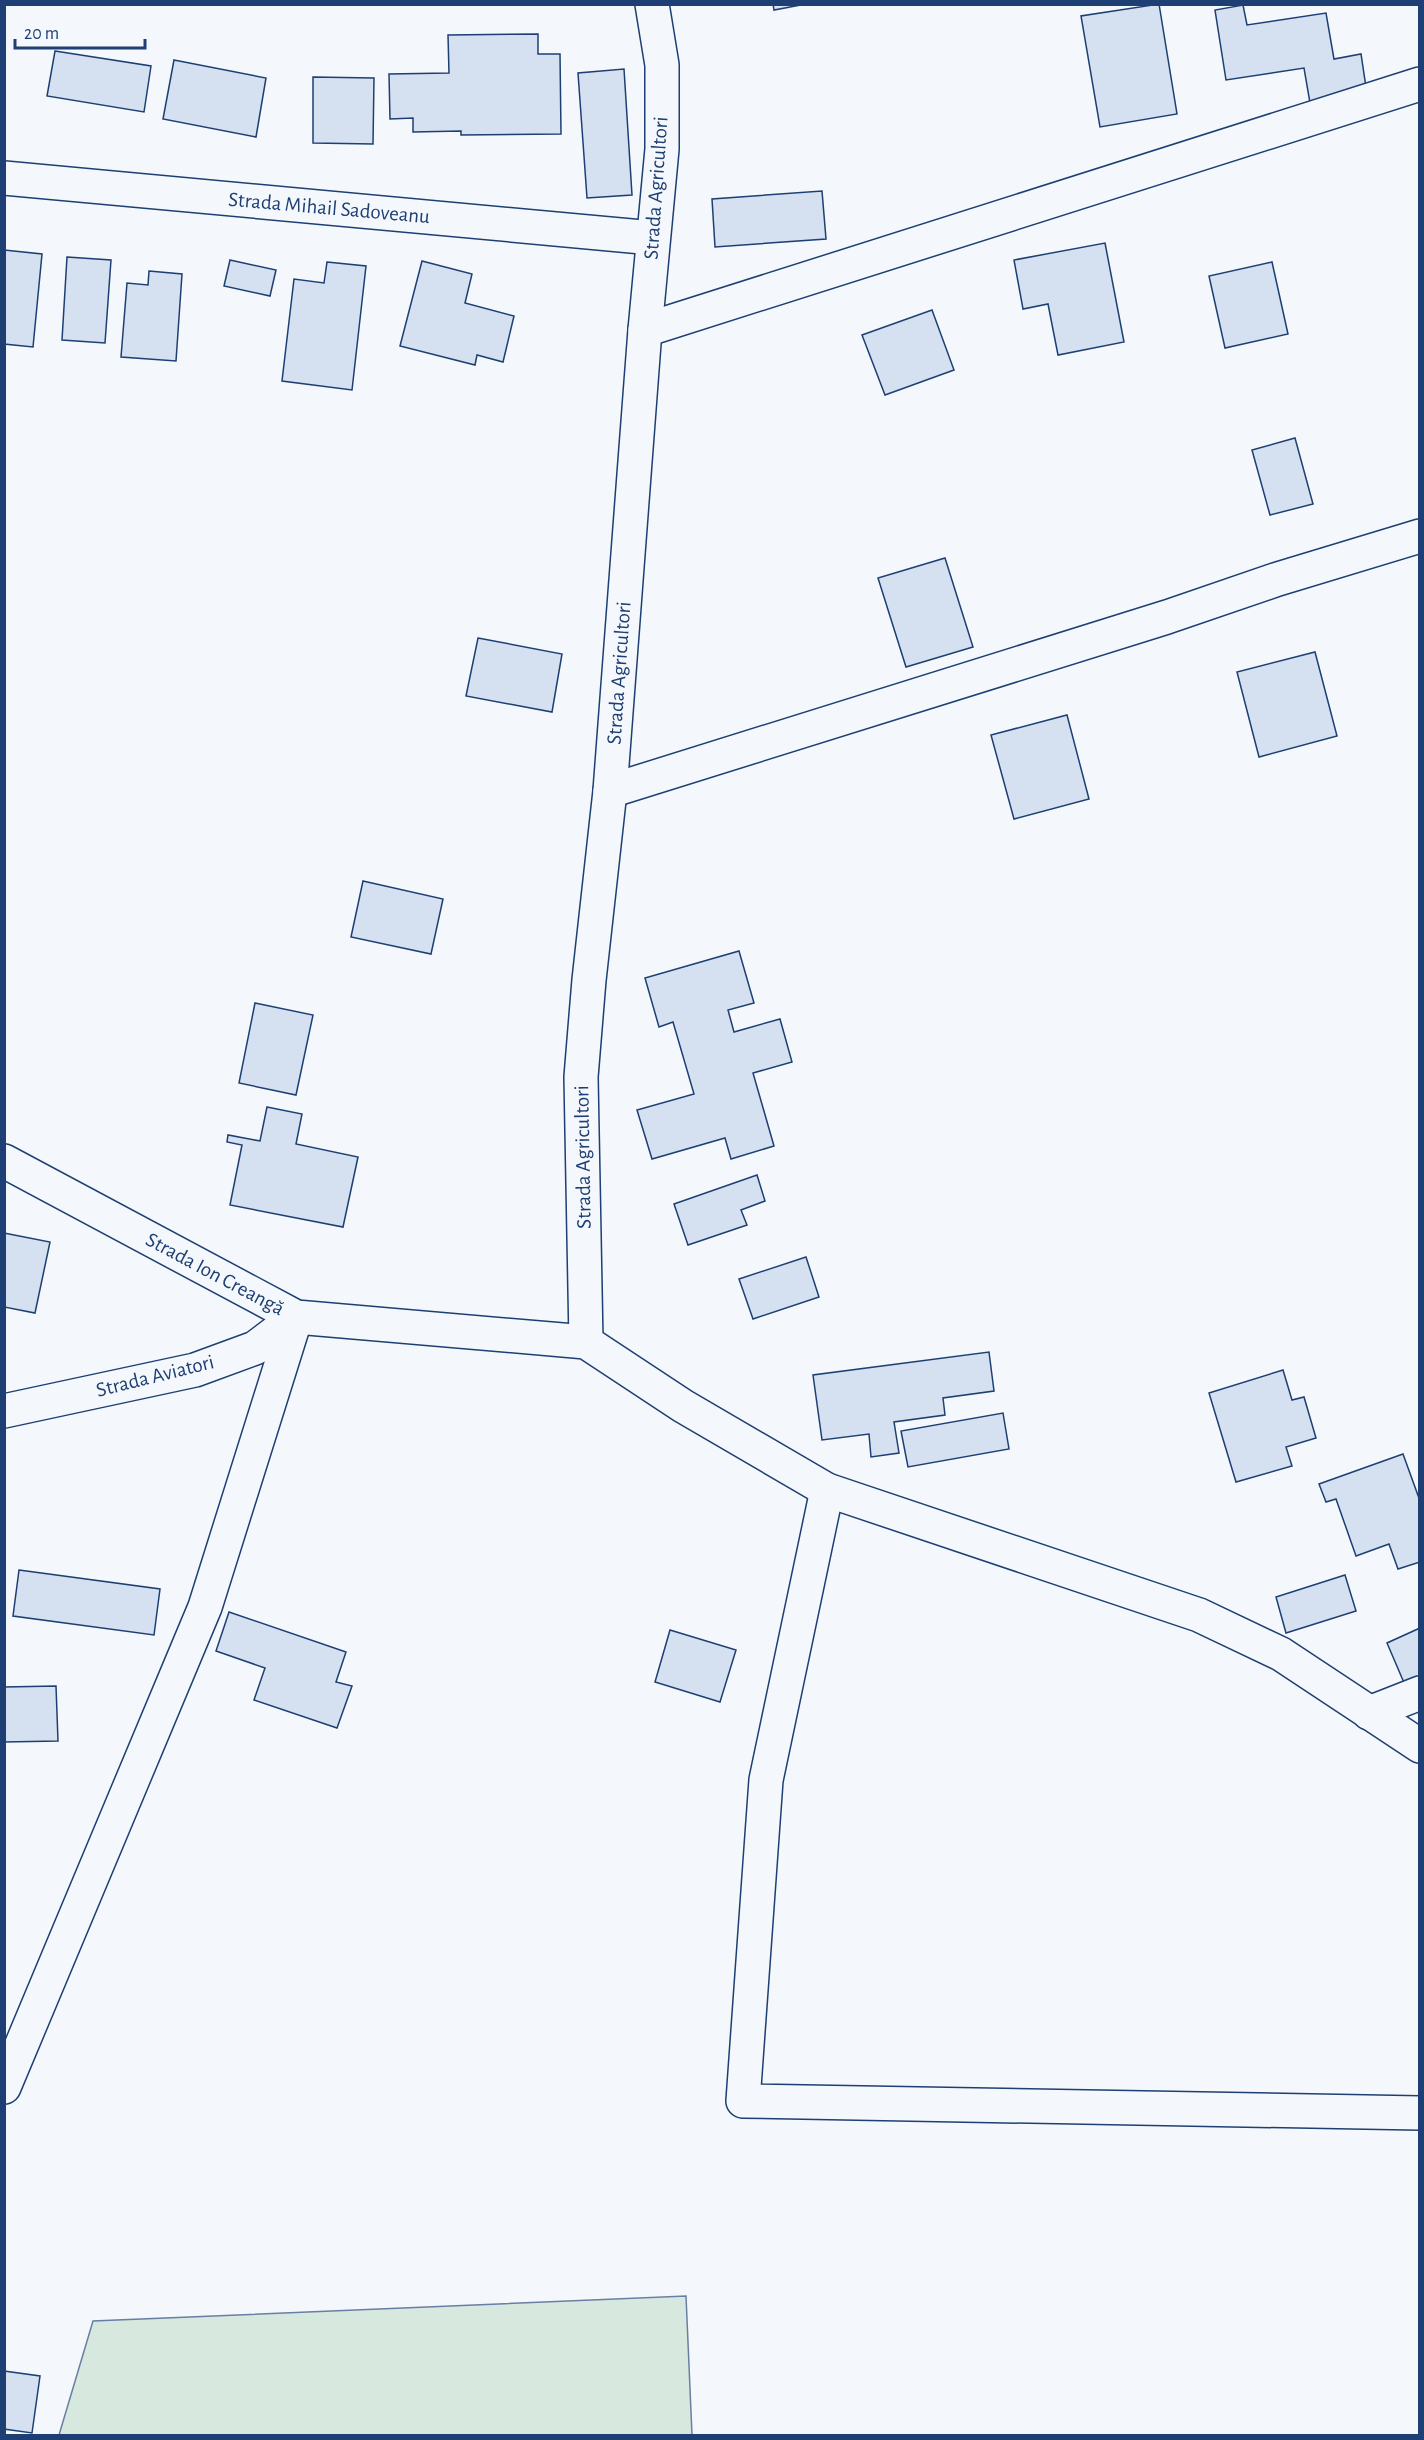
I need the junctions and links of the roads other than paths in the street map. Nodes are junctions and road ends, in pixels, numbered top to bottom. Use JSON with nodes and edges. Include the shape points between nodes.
{"nodes":[{"id":1,"x":652,"y":4,"type":"edge"},
{"id":2,"x":1419,"y":84,"type":"edge"},
{"id":3,"x":4,"y":178,"type":"edge"},
{"id":4,"x":653,"y":238,"type":"junction"},
{"id":5,"x":645,"y":330,"type":"junction"},
{"id":6,"x":1419,"y":536,"type":"edge"},
{"id":7,"x":610,"y":791,"type":"junction"},
{"id":8,"x":4,"y":1161,"type":"edge"},
{"id":9,"x":296,"y":1317,"type":"junction"},
{"id":10,"x":586,"y":1341,"type":"junction"},
{"id":11,"x":4,"y":1412,"type":"edge"},
{"id":12,"x":827,"y":1490,"type":"junction"},
{"id":13,"x":1419,"y":1693,"type":"edge"},
{"id":14,"x":1370,"y":1713,"type":"junction"},
{"id":15,"x":1419,"y":1746,"type":"edge"},
{"id":16,"x":4,"y":2087,"type":"edge"},
{"id":17,"x":1419,"y":2113,"type":"edge"}],
"edges":[{"from":1,"to":4,"type":"street","name":"Strada Agricultori","via":[[662,65],[662,149]]},
{"from":2,"to":5,"type":"street"},
{"from":3,"to":4,"type":"street","name":"Strada Mihail Sadoveanu"},
{"from":4,"to":5,"type":"street","name":"Strada Agricultori"},
{"from":5,"to":7,"type":"street","name":"Strada Agricultori"},
{"from":6,"to":7,"type":"street"},
{"from":7,"to":10,"type":"street","name":"Strada Agricultori","via":[[581,1077]]},
{"from":8,"to":9,"type":"street","name":"Strada Ion Creangă"},
{"from":9,"to":10,"type":"street","name":"Strada Ion Creangă"},
{"from":9,"to":11,"type":"street","name":"Strada Aviatori","via":[[255,1348],[195,1370]]},
{"from":9,"to":16,"type":"street","via":[[205,1607]]},
{"from":10,"to":12,"type":"street","via":[[683,1406]]},
{"from":12,"to":14,"type":"street","via":[[1199,1615],[1281,1654]]},
{"from":12,"to":17,"type":"street","via":[[766,1780],[743,2101]]},
{"from":13,"to":14,"type":"street"},
{"from":14,"to":15,"type":"street"}]}
